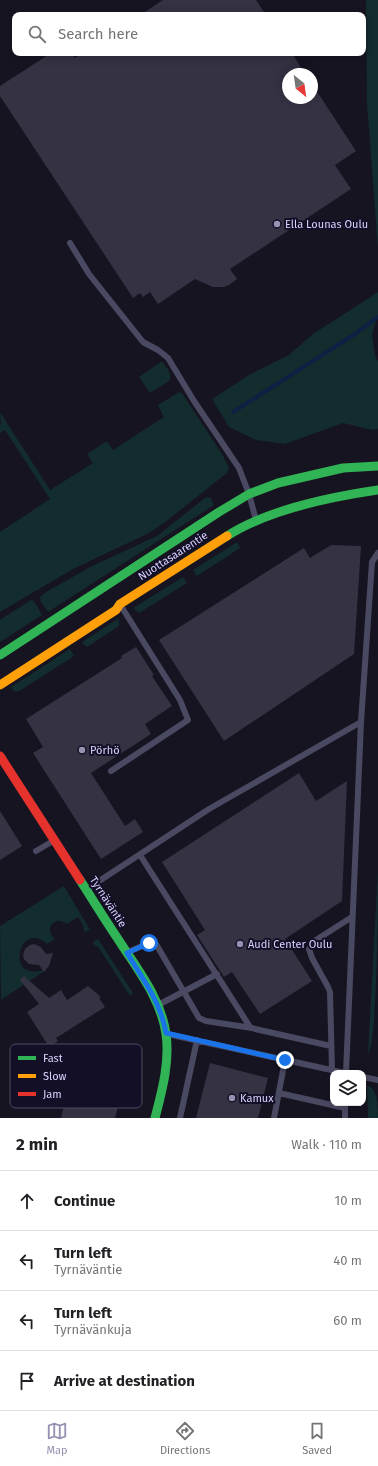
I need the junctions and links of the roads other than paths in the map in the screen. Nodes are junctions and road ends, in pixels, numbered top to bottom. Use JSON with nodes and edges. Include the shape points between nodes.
{"nodes":[{"id":1,"x":70,"y":243,"type":"dead end"},
{"id":2,"x":378,"y":466,"type":"edge"},
{"id":3,"x":378,"y":490,"type":"edge"},
{"id":4,"x":249,"y":494,"type":"junction"},
{"id":5,"x":256,"y":520,"type":"junction"},
{"id":6,"x":378,"y":553,"type":"edge"},
{"id":7,"x":120,"y":604,"type":"junction"},
{"id":8,"x":0,"y":655,"type":"edge"},
{"id":9,"x":0,"y":685,"type":"edge"},
{"id":10,"x":361,"y":722,"type":"junction"},
{"id":11,"x":0,"y":756,"type":"edge"},
{"id":12,"x":111,"y":771,"type":"dead end"},
{"id":13,"x":54,"y":840,"type":"junction"},
{"id":14,"x":36,"y":851,"type":"dead end"},
{"id":15,"x":140,"y":855,"type":"junction"},
{"id":16,"x":86,"y":890,"type":"junction"},
{"id":17,"x":352,"y":918,"type":"junction"},
{"id":18,"x":127,"y":953,"type":"junction"},
{"id":19,"x":217,"y":974,"type":"junction"},
{"id":20,"x":184,"y":991,"type":"junction"},
{"id":21,"x":158,"y":1005,"type":"junction"},
{"id":22,"x":252,"y":1028,"type":"junction"},
{"id":23,"x":166,"y":1033,"type":"junction"},
{"id":24,"x":197,"y":1040,"type":"junction"},
{"id":25,"x":331,"y":1046,"type":"junction"},
{"id":26,"x":285,"y":1060,"type":"junction"},
{"id":27,"x":332,"y":1070,"type":"joint"},
{"id":28,"x":346,"y":1070,"type":"edge"},
{"id":29,"x":366,"y":1078,"type":"edge"},
{"id":30,"x":378,"y":1080,"type":"edge"},
{"id":31,"x":279,"y":1093,"type":"junction"},
{"id":32,"x":330,"y":1103,"type":"edge"},
{"id":33,"x":345,"y":1106,"type":"edge"},
{"id":34,"x":155,"y":1118,"type":"edge"},
{"id":35,"x":180,"y":1118,"type":"edge"},
{"id":36,"x":274,"y":1118,"type":"edge"},
{"id":37,"x":344,"y":1118,"type":"edge"}],
"edges":[{"from":1,"to":4,"type":"lane","via":[[89,274],[143,342],[168,358],[238,468]]},
{"from":2,"to":4,"type":"main road","name":"Nuottasaarentie","via":[[343,468],[278,483]]},
{"from":3,"to":5,"type":"main road","name":"Nuottasaarentie","via":[[317,501]]},
{"from":4,"to":5,"type":"lane"},
{"from":4,"to":8,"type":"main road","name":"Nuottasaarentie"},
{"from":5,"to":7,"type":"main road","name":"Nuottasaarentie","via":[[236,530]]},
{"from":6,"to":10,"type":"lane","via":[[372,562]]},
{"from":7,"to":9,"type":"main road","name":"Nuottasaarentie","via":[[116,610]]},
{"from":7,"to":12,"type":"lane","via":[[180,700],[188,720]]},
{"from":10,"to":15,"type":"lane","via":[[238,791]]},
{"from":10,"to":17,"type":"lane"},
{"from":11,"to":13,"type":"main road","name":"Tyrnäväntie"},
{"from":13,"to":14,"type":"lane"},
{"from":13,"to":16,"type":"main road","name":"Tyrnäväntie"},
{"from":15,"to":16,"type":"lane"},
{"from":15,"to":19,"type":"lane"},
{"from":16,"to":18,"type":"main road","name":"Tyrnäväntie"},
{"from":17,"to":25,"type":"lane","via":[[316,940],[309,949],[330,992]]},
{"from":17,"to":28,"type":"lane"},
{"from":18,"to":20,"type":"lane","via":[[154,942]]},
{"from":18,"to":21,"type":"main road","name":"Tyrnäväntie"},
{"from":19,"to":20,"type":"lane"},
{"from":19,"to":22,"type":"lane"},
{"from":20,"to":21,"type":"lane"},
{"from":20,"to":22,"type":"lane","via":[[202,1020]]},
{"from":21,"to":23,"type":"main road","name":"Tyrnäväntie"},
{"from":22,"to":25,"type":"lane"},
{"from":23,"to":24,"type":"lane"},
{"from":23,"to":34,"type":"main road","name":"Tyrnäväntie","via":[[168,1053]]},
{"from":24,"to":26,"type":"lane"},
{"from":24,"to":35,"type":"lane"},
{"from":25,"to":27,"type":"lane"},
{"from":26,"to":27,"type":"lane"},
{"from":26,"to":31,"type":"lane"},
{"from":29,"to":30,"type":"lane"},
{"from":31,"to":32,"type":"lane"},
{"from":31,"to":36,"type":"lane"},
{"from":33,"to":37,"type":"lane"}]}
